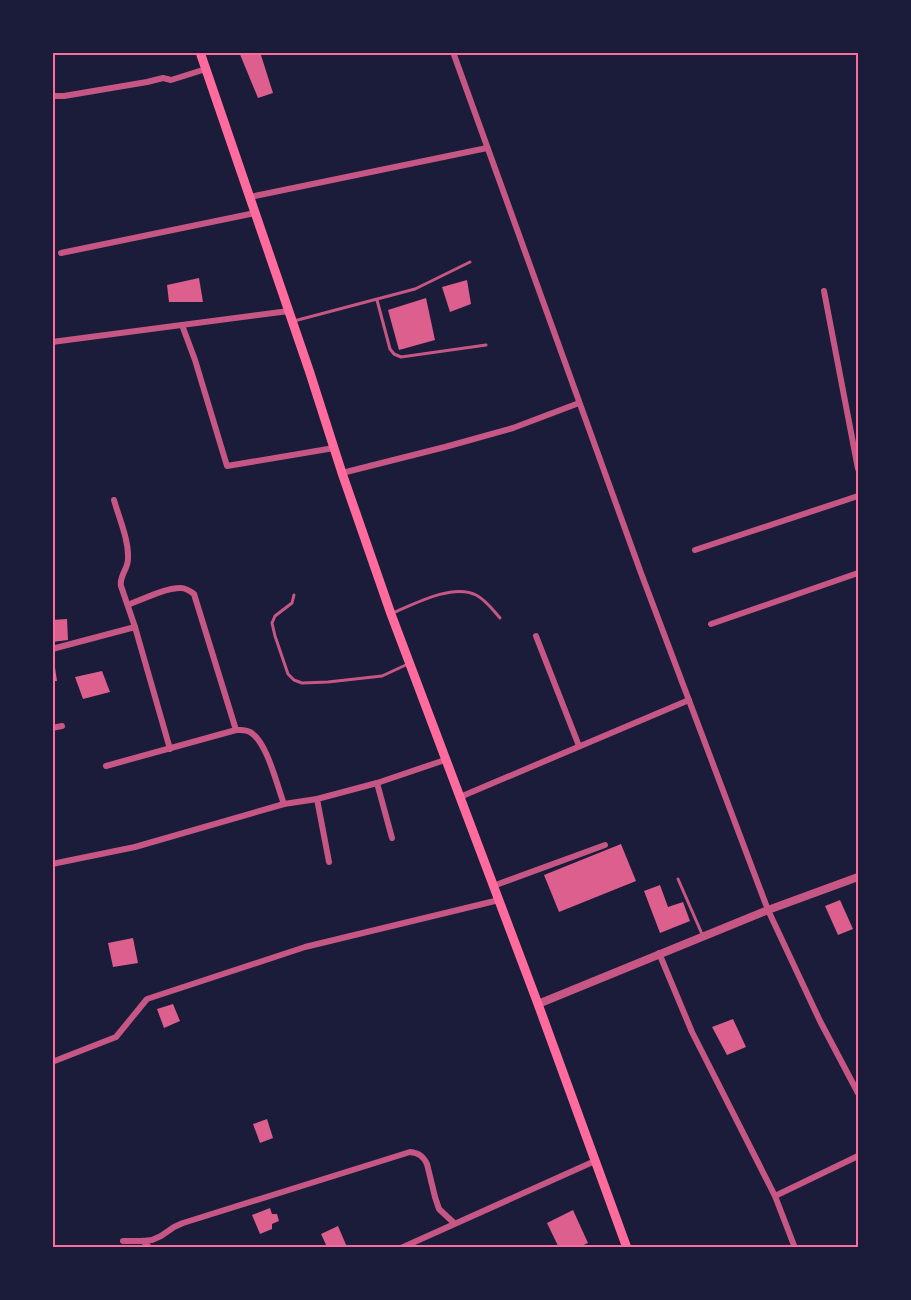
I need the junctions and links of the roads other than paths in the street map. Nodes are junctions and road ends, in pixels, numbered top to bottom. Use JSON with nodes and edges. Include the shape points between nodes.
{"nodes":[{"id":1,"x":200,"y":52,"type":"edge"},
{"id":2,"x":453,"y":52,"type":"edge"},
{"id":3,"x":206,"y":69,"type":"junction"},
{"id":4,"x":52,"y":96,"type":"edge"},
{"id":5,"x":488,"y":148,"type":"junction"},
{"id":6,"x":250,"y":197,"type":"junction"},
{"id":7,"x":255,"y":213,"type":"junction"},
{"id":8,"x":61,"y":253,"type":"dead end"},
{"id":9,"x":470,"y":262,"type":"dead end"},
{"id":10,"x":824,"y":291,"type":"dead end"},
{"id":11,"x":377,"y":300,"type":"junction"},
{"id":12,"x":289,"y":311,"type":"junction"},
{"id":13,"x":292,"y":321,"type":"junction"},
{"id":14,"x":182,"y":325,"type":"junction"},
{"id":15,"x":52,"y":342,"type":"edge"},
{"id":16,"x":486,"y":345,"type":"dead end"},
{"id":17,"x":579,"y":403,"type":"junction"},
{"id":18,"x":855,"y":433,"type":"edge"},
{"id":19,"x":334,"y":448,"type":"junction"},
{"id":20,"x":858,"y":469,"type":"edge"},
{"id":21,"x":342,"y":472,"type":"junction"},
{"id":22,"x":858,"y":496,"type":"edge"},
{"id":23,"x":114,"y":500,"type":"dead end"},
{"id":24,"x":694,"y":550,"type":"dead end"},
{"id":25,"x":858,"y":573,"type":"edge"},
{"id":26,"x":294,"y":595,"type":"dead end"},
{"id":27,"x":128,"y":605,"type":"junction"},
{"id":28,"x":391,"y":614,"type":"junction"},
{"id":29,"x":500,"y":618,"type":"dead end"},
{"id":30,"x":711,"y":624,"type":"dead end"},
{"id":31,"x":135,"y":627,"type":"junction"},
{"id":32,"x":536,"y":636,"type":"dead end"},
{"id":33,"x":52,"y":649,"type":"edge"},
{"id":34,"x":410,"y":663,"type":"junction"},
{"id":35,"x":689,"y":700,"type":"junction"},
{"id":36,"x":62,"y":726,"type":"dead end"},
{"id":37,"x":52,"y":728,"type":"edge"},
{"id":38,"x":236,"y":730,"type":"junction"},
{"id":39,"x":579,"y":746,"type":"junction"},
{"id":40,"x":170,"y":749,"type":"junction"},
{"id":41,"x":445,"y":760,"type":"junction"},
{"id":42,"x":106,"y":766,"type":"dead end"},
{"id":43,"x":377,"y":783,"type":"junction"},
{"id":44,"x":460,"y":797,"type":"junction"},
{"id":45,"x":317,"y":799,"type":"junction"},
{"id":46,"x":284,"y":804,"type":"junction"},
{"id":47,"x":392,"y":838,"type":"dead end"},
{"id":48,"x":605,"y":845,"type":"dead end"},
{"id":49,"x":329,"y":862,"type":"dead end"},
{"id":50,"x":52,"y":864,"type":"edge"},
{"id":51,"x":858,"y":877,"type":"edge"},
{"id":52,"x":678,"y":879,"type":"dead end"},
{"id":53,"x":493,"y":885,"type":"junction"},
{"id":54,"x":499,"y":900,"type":"junction"},
{"id":55,"x":768,"y":910,"type":"junction"},
{"id":56,"x":703,"y":935,"type":"junction"},
{"id":57,"x":659,"y":953,"type":"junction"},
{"id":58,"x":538,"y":1004,"type":"junction"},
{"id":59,"x":52,"y":1062,"type":"edge"},
{"id":60,"x":858,"y":1093,"type":"edge"},
{"id":61,"x":858,"y":1156,"type":"edge"},
{"id":62,"x":595,"y":1161,"type":"junction"},
{"id":63,"x":775,"y":1196,"type":"junction"},
{"id":64,"x":454,"y":1223,"type":"junction"},
{"id":65,"x":123,"y":1241,"type":"dead end"},
{"id":66,"x":143,"y":1241,"type":"junction"},
{"id":67,"x":150,"y":1248,"type":"edge"},
{"id":68,"x":400,"y":1248,"type":"edge"},
{"id":69,"x":627,"y":1248,"type":"edge"},
{"id":70,"x":795,"y":1248,"type":"edge"}],
"edges":[{"from":1,"to":3,"type":"main road"},
{"from":2,"to":5,"type":"street"},
{"from":3,"to":4,"type":"street","via":[[171,80],[163,78]]},
{"from":3,"to":6,"type":"main road"},
{"from":5,"to":6,"type":"street"},
{"from":5,"to":17,"type":"street"},
{"from":6,"to":7,"type":"main road"},
{"from":7,"to":8,"type":"street"},
{"from":7,"to":12,"type":"main road"},
{"from":9,"to":11,"type":"lane","via":[[416,289]]},
{"from":10,"to":18,"type":"street"},
{"from":11,"to":13,"type":"lane"},
{"from":11,"to":16,"type":"lane","via":[[390,349],[401,357]]},
{"from":12,"to":13,"type":"main road"},
{"from":12,"to":14,"type":"street"},
{"from":13,"to":19,"type":"main road"},
{"from":14,"to":15,"type":"street"},
{"from":14,"to":19,"type":"street","via":[[227,466]]},
{"from":17,"to":21,"type":"street","via":[[502,431]]},
{"from":17,"to":35,"type":"street"},
{"from":18,"to":20,"type":"street"},
{"from":19,"to":21,"type":"main road"},
{"from":21,"to":28,"type":"main road"},
{"from":22,"to":24,"type":"street"},
{"from":23,"to":27,"type":"street","via":[[127,549],[128,561],[120,581]]},
{"from":25,"to":30,"type":"street"},
{"from":26,"to":34,"type":"lane","via":[[292,603],[272,622],[288,674],[294,680],[328,682],[382,675]]},
{"from":27,"to":31,"type":"street"},
{"from":27,"to":38,"type":"street","via":[[180,588],[194,594]]},
{"from":28,"to":29,"type":"lane","via":[[440,594],[458,591],[485,600]]},
{"from":28,"to":34,"type":"main road"},
{"from":31,"to":33,"type":"street"},
{"from":31,"to":40,"type":"street"},
{"from":32,"to":39,"type":"street"},
{"from":34,"to":41,"type":"main road"},
{"from":35,"to":39,"type":"street"},
{"from":35,"to":55,"type":"street"},
{"from":36,"to":37,"type":"street"},
{"from":38,"to":40,"type":"street"},
{"from":38,"to":46,"type":"street","via":[[252,732],[262,745]]},
{"from":39,"to":44,"type":"street"},
{"from":40,"to":42,"type":"street"},
{"from":41,"to":43,"type":"street"},
{"from":41,"to":44,"type":"main road"},
{"from":43,"to":45,"type":"street"},
{"from":43,"to":47,"type":"street"},
{"from":44,"to":53,"type":"main road"},
{"from":45,"to":46,"type":"street"},
{"from":45,"to":49,"type":"street"},
{"from":46,"to":50,"type":"street","via":[[135,847]]},
{"from":48,"to":53,"type":"street"},
{"from":51,"to":55,"type":"street"},
{"from":52,"to":56,"type":"lane"},
{"from":53,"to":54,"type":"main road"},
{"from":54,"to":58,"type":"main road"},
{"from":54,"to":59,"type":"street","via":[[305,947],[147,999],[116,1037]]},
{"from":55,"to":56,"type":"street"},
{"from":55,"to":60,"type":"street"},
{"from":56,"to":57,"type":"street"},
{"from":57,"to":58,"type":"street"},
{"from":57,"to":63,"type":"street","via":[[692,1032]]},
{"from":58,"to":62,"type":"main road"},
{"from":61,"to":63,"type":"street"},
{"from":62,"to":64,"type":"street"},
{"from":62,"to":69,"type":"main road"},
{"from":63,"to":70,"type":"street"},
{"from":64,"to":66,"type":"street","via":[[439,1209],[425,1159],[410,1152],[183,1223]]},
{"from":64,"to":68,"type":"street"},
{"from":65,"to":66,"type":"street"},
{"from":66,"to":67,"type":"street"}]}
